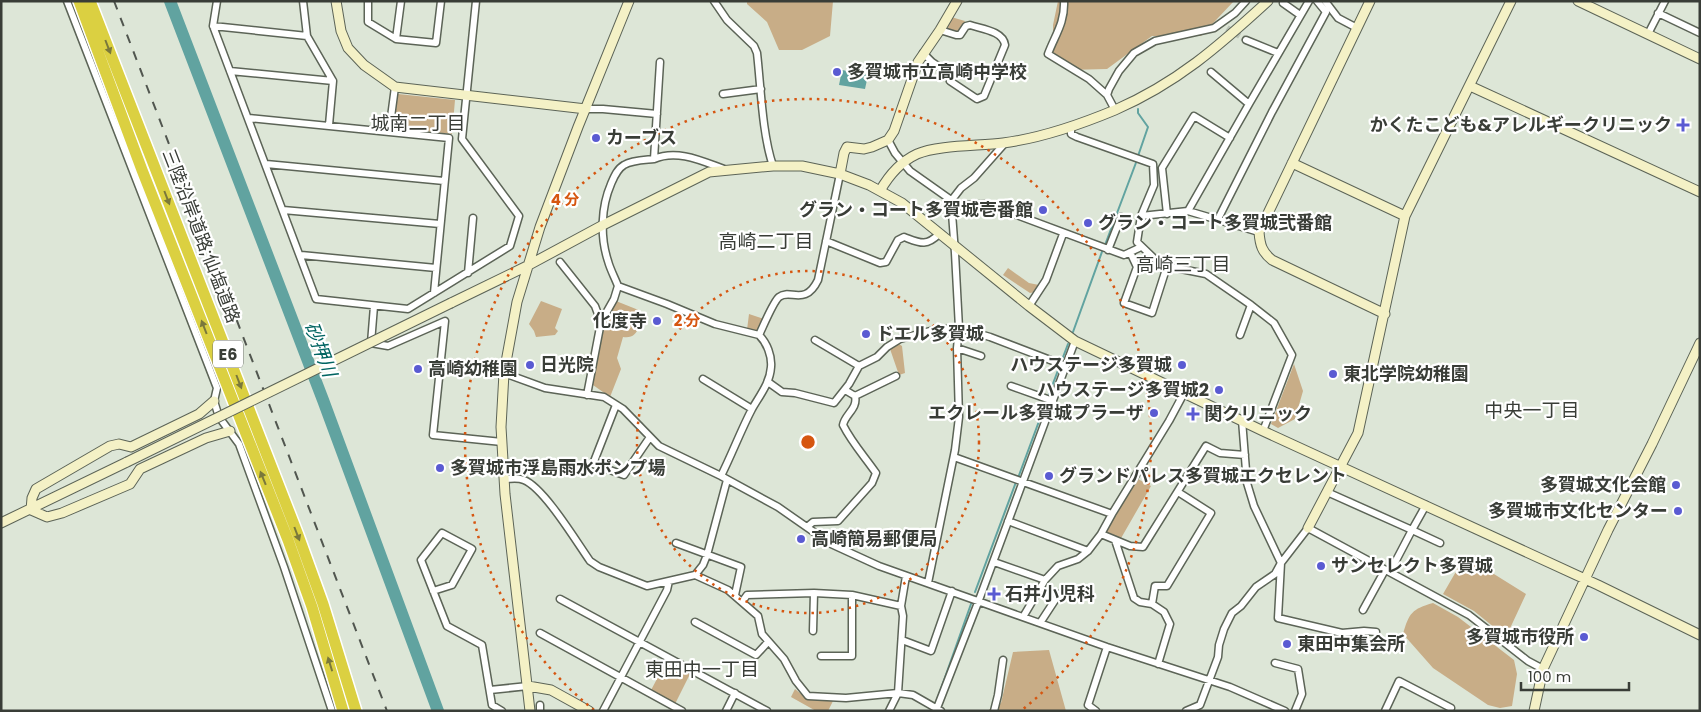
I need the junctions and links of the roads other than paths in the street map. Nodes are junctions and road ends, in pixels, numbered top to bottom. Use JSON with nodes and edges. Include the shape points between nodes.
{"nodes":[{"id":1,"x":67,"y":1,"type":"edge"},
{"id":2,"x":79,"y":1,"type":"edge"},
{"id":3,"x":90,"y":1,"type":"edge"},
{"id":4,"x":217,"y":1,"type":"edge"},
{"id":5,"x":303,"y":1,"type":"edge"},
{"id":6,"x":336,"y":1,"type":"edge"},
{"id":7,"x":368,"y":1,"type":"edge"},
{"id":8,"x":401,"y":1,"type":"edge"},
{"id":9,"x":441,"y":1,"type":"edge"},
{"id":10,"x":476,"y":1,"type":"edge"},
{"id":11,"x":629,"y":1,"type":"edge"},
{"id":12,"x":714,"y":1,"type":"edge"},
{"id":13,"x":957,"y":1,"type":"edge"},
{"id":14,"x":1064,"y":1,"type":"edge"},
{"id":15,"x":1246,"y":1,"type":"edge"},
{"id":16,"x":1268,"y":1,"type":"edge"},
{"id":17,"x":1309,"y":1,"type":"edge"},
{"id":18,"x":1317,"y":1,"type":"edge"},
{"id":19,"x":1325,"y":1,"type":"edge"},
{"id":20,"x":1370,"y":1,"type":"edge"},
{"id":21,"x":1511,"y":1,"type":"edge"},
{"id":22,"x":1578,"y":1,"type":"edge"},
{"id":23,"x":1665,"y":1,"type":"edge"},
{"id":24,"x":1284,"y":3,"type":"dead end"},
{"id":25,"x":1658,"y":13,"type":"junction"},
{"id":26,"x":1300,"y":15,"type":"junction"},
{"id":27,"x":1221,"y":23,"type":"junction"},
{"id":28,"x":214,"y":26,"type":"junction"},
{"id":29,"x":1227,"y":28,"type":"tunnel mouth"},
{"id":30,"x":1357,"y":28,"type":"junction"},
{"id":31,"x":940,"y":30,"type":"junction"},
{"id":32,"x":1700,"y":33,"type":"edge"},
{"id":33,"x":1648,"y":34,"type":"junction"},
{"id":34,"x":307,"y":36,"type":"junction"},
{"id":35,"x":396,"y":39,"type":"junction"},
{"id":36,"x":1246,"y":40,"type":"tunnel mouth"},
{"id":37,"x":923,"y":53,"type":"junction"},
{"id":38,"x":1278,"y":53,"type":"junction"},
{"id":39,"x":1700,"y":59,"type":"edge"},
{"id":40,"x":660,"y":62,"type":"dead end"},
{"id":41,"x":230,"y":71,"type":"junction"},
{"id":42,"x":1211,"y":72,"type":"dead end"},
{"id":43,"x":333,"y":81,"type":"junction"},
{"id":44,"x":395,"y":86,"type":"junction"},
{"id":45,"x":1470,"y":86,"type":"junction"},
{"id":46,"x":761,"y":89,"type":"junction"},
{"id":47,"x":723,"y":94,"type":"dead end"},
{"id":48,"x":466,"y":95,"type":"junction"},
{"id":49,"x":1107,"y":96,"type":"junction"},
{"id":50,"x":1249,"y":104,"type":"junction"},
{"id":51,"x":586,"y":109,"type":"junction"},
{"id":52,"x":1115,"y":110,"type":"junction"},
{"id":53,"x":657,"y":114,"type":"junction"},
{"id":54,"x":249,"y":118,"type":"junction"},
{"id":55,"x":329,"y":125,"type":"junction"},
{"id":56,"x":1071,"y":128,"type":"junction"},
{"id":57,"x":389,"y":132,"type":"junction"},
{"id":58,"x":1230,"y":138,"type":"junction"},
{"id":59,"x":888,"y":140,"type":"junction"},
{"id":60,"x":1006,"y":142,"type":"junction"},
{"id":61,"x":654,"y":159,"type":"junction"},
{"id":62,"x":904,"y":162,"type":"junction"},
{"id":63,"x":1292,"y":162,"type":"junction"},
{"id":64,"x":266,"y":164,"type":"junction"},
{"id":65,"x":773,"y":166,"type":"junction"},
{"id":66,"x":725,"y":170,"type":"junction"},
{"id":67,"x":840,"y":174,"type":"junction"},
{"id":68,"x":444,"y":181,"type":"junction"},
{"id":69,"x":880,"y":191,"type":"junction"},
{"id":70,"x":1700,"y":192,"type":"edge"},
{"id":71,"x":951,"y":200,"type":"junction"},
{"id":72,"x":284,"y":210,"type":"junction"},
{"id":73,"x":1188,"y":211,"type":"junction"},
{"id":74,"x":1167,"y":214,"type":"junction"},
{"id":75,"x":1140,"y":216,"type":"junction"},
{"id":76,"x":1405,"y":216,"type":"junction"},
{"id":77,"x":1121,"y":217,"type":"dead end"},
{"id":78,"x":473,"y":218,"type":"dead end"},
{"id":79,"x":1218,"y":219,"type":"junction"},
{"id":80,"x":440,"y":224,"type":"junction"},
{"id":81,"x":603,"y":225,"type":"junction"},
{"id":82,"x":1259,"y":232,"type":"junction"},
{"id":83,"x":939,"y":234,"type":"junction"},
{"id":84,"x":1063,"y":234,"type":"junction"},
{"id":85,"x":826,"y":241,"type":"junction"},
{"id":86,"x":955,"y":246,"type":"junction"},
{"id":87,"x":1141,"y":247,"type":"junction"},
{"id":88,"x":1105,"y":249,"type":"junction"},
{"id":89,"x":1130,"y":252,"type":"junction"},
{"id":90,"x":301,"y":255,"type":"junction"},
{"id":91,"x":560,"y":262,"type":"dead end"},
{"id":92,"x":527,"y":266,"type":"junction"},
{"id":93,"x":1167,"y":266,"type":"junction"},
{"id":94,"x":436,"y":268,"type":"junction"},
{"id":95,"x":468,"y":273,"type":"junction"},
{"id":96,"x":618,"y":286,"type":"junction"},
{"id":97,"x":434,"y":293,"type":"junction"},
{"id":98,"x":1250,"y":305,"type":"junction"},
{"id":99,"x":374,"y":306,"type":"junction"},
{"id":100,"x":1029,"y":306,"type":"junction"},
{"id":101,"x":1385,"y":314,"type":"junction"},
{"id":102,"x":601,"y":322,"type":"junction"},
{"id":103,"x":958,"y":328,"type":"junction"},
{"id":104,"x":759,"y":335,"type":"junction"},
{"id":105,"x":1240,"y":335,"type":"dead end"},
{"id":106,"x":815,"y":340,"type":"dead end"},
{"id":107,"x":1075,"y":342,"type":"junction"},
{"id":108,"x":1700,"y":343,"type":"edge"},
{"id":109,"x":956,"y":348,"type":"junction"},
{"id":110,"x":981,"y":356,"type":"dead end"},
{"id":111,"x":1062,"y":364,"type":"junction"},
{"id":112,"x":859,"y":366,"type":"junction"},
{"id":113,"x":504,"y":373,"type":"junction"},
{"id":114,"x":896,"y":376,"type":"dead end"},
{"id":115,"x":703,"y":379,"type":"dead end"},
{"id":116,"x":768,"y":382,"type":"junction"},
{"id":117,"x":1011,"y":386,"type":"dead end"},
{"id":118,"x":845,"y":390,"type":"junction"},
{"id":119,"x":1184,"y":393,"type":"junction"},
{"id":120,"x":588,"y":395,"type":"junction"},
{"id":121,"x":855,"y":396,"type":"junction"},
{"id":122,"x":214,"y":401,"type":"junction"},
{"id":123,"x":1053,"y":402,"type":"junction"},
{"id":124,"x":616,"y":405,"type":"junction"},
{"id":125,"x":752,"y":410,"type":"junction"},
{"id":126,"x":1242,"y":420,"type":"junction"},
{"id":127,"x":1263,"y":430,"type":"junction"},
{"id":128,"x":230,"y":431,"type":"junction"},
{"id":129,"x":650,"y":437,"type":"junction"},
{"id":130,"x":502,"y":442,"type":"junction"},
{"id":131,"x":1245,"y":455,"type":"junction"},
{"id":132,"x":954,"y":457,"type":"junction"},
{"id":133,"x":1340,"y":466,"type":"junction"},
{"id":134,"x":724,"y":478,"type":"junction"},
{"id":135,"x":504,"y":479,"type":"junction"},
{"id":136,"x":1019,"y":481,"type":"junction"},
{"id":137,"x":1178,"y":492,"type":"junction"},
{"id":138,"x":1327,"y":492,"type":"junction"},
{"id":139,"x":1426,"y":505,"type":"junction"},
{"id":140,"x":31,"y":510,"type":"junction"},
{"id":141,"x":1112,"y":514,"type":"junction"},
{"id":142,"x":1008,"y":521,"type":"junction"},
{"id":143,"x":1,"y":523,"type":"edge"},
{"id":144,"x":807,"y":527,"type":"junction"},
{"id":145,"x":1308,"y":528,"type":"junction"},
{"id":146,"x":1412,"y":530,"type":"junction"},
{"id":147,"x":1101,"y":534,"type":"junction"},
{"id":148,"x":1115,"y":540,"type":"junction"},
{"id":149,"x":676,"y":543,"type":"dead end"},
{"id":150,"x":1440,"y":543,"type":"dead end"},
{"id":151,"x":1088,"y":551,"type":"junction"},
{"id":152,"x":707,"y":555,"type":"junction"},
{"id":153,"x":994,"y":562,"type":"junction"},
{"id":154,"x":1281,"y":563,"type":"junction"},
{"id":155,"x":1388,"y":571,"type":"junction"},
{"id":156,"x":696,"y":575,"type":"junction"},
{"id":157,"x":906,"y":576,"type":"junction"},
{"id":158,"x":1585,"y":579,"type":"junction"},
{"id":159,"x":1045,"y":580,"type":"junction"},
{"id":160,"x":669,"y":581,"type":"junction"},
{"id":161,"x":928,"y":583,"type":"junction"},
{"id":162,"x":433,"y":591,"type":"junction"},
{"id":163,"x":952,"y":591,"type":"junction"},
{"id":164,"x":814,"y":593,"type":"junction"},
{"id":165,"x":1059,"y":594,"type":"dead end"},
{"id":166,"x":735,"y":595,"type":"junction"},
{"id":167,"x":852,"y":595,"type":"junction"},
{"id":168,"x":560,"y":598,"type":"dead end"},
{"id":169,"x":979,"y":600,"type":"junction"},
{"id":170,"x":742,"y":602,"type":"junction"},
{"id":171,"x":1152,"y":604,"type":"junction"},
{"id":172,"x":901,"y":606,"type":"junction"},
{"id":173,"x":1362,"y":610,"type":"dead end"},
{"id":174,"x":1024,"y":617,"type":"junction"},
{"id":175,"x":695,"y":622,"type":"dead end"},
{"id":176,"x":1040,"y":623,"type":"junction"},
{"id":177,"x":813,"y":631,"type":"dead end"},
{"id":178,"x":1376,"y":632,"type":"dead end"},
{"id":179,"x":540,"y":633,"type":"dead end"},
{"id":180,"x":1700,"y":635,"type":"edge"},
{"id":181,"x":902,"y":640,"type":"junction"},
{"id":182,"x":640,"y":642,"type":"junction"},
{"id":183,"x":768,"y":642,"type":"junction"},
{"id":184,"x":1107,"y":647,"type":"junction"},
{"id":185,"x":821,"y":656,"type":"dead end"},
{"id":186,"x":1002,"y":660,"type":"dead end"},
{"id":187,"x":1275,"y":663,"type":"dead end"},
{"id":188,"x":1158,"y":664,"type":"junction"},
{"id":189,"x":1543,"y":669,"type":"junction"},
{"id":190,"x":621,"y":678,"type":"junction"},
{"id":191,"x":1210,"y":682,"type":"junction"},
{"id":192,"x":528,"y":686,"type":"junction"},
{"id":193,"x":490,"y":690,"type":"junction"},
{"id":194,"x":735,"y":693,"type":"junction"},
{"id":195,"x":898,"y":694,"type":"junction"},
{"id":196,"x":1267,"y":707,"type":"edge"},
{"id":197,"x":1451,"y":708,"type":"dead end"},
{"id":198,"x":939,"y":709,"type":"edge"},
{"id":199,"x":332,"y":711,"type":"edge"},
{"id":200,"x":343,"y":711,"type":"edge"},
{"id":201,"x":356,"y":711,"type":"edge"},
{"id":202,"x":502,"y":711,"type":"edge"},
{"id":203,"x":530,"y":711,"type":"edge"},
{"id":204,"x":589,"y":711,"type":"edge"},
{"id":205,"x":603,"y":711,"type":"edge"},
{"id":206,"x":682,"y":711,"type":"edge"},
{"id":207,"x":726,"y":711,"type":"edge"},
{"id":208,"x":767,"y":711,"type":"edge"},
{"id":209,"x":889,"y":711,"type":"edge"},
{"id":210,"x":994,"y":711,"type":"edge"},
{"id":211,"x":1096,"y":711,"type":"edge"},
{"id":212,"x":1186,"y":711,"type":"edge"},
{"id":213,"x":1285,"y":711,"type":"edge"},
{"id":214,"x":1295,"y":711,"type":"edge"},
{"id":215,"x":1385,"y":711,"type":"edge"},
{"id":216,"x":1534,"y":711,"type":"edge"}],
"edges":[{"from":1,"to":122,"type":"street","via":[[217,388]]},
{"from":200,"to":2,"type":"highway","name":"三陸沿岸道路;仙塩道路","number":"E6","one_way":true,"via":[[288,540]]},
{"from":3,"to":201,"type":"highway","name":"三陸沿岸道路;仙塩道路","number":"E6","one_way":true,"via":[[298,535]]},
{"from":4,"to":28,"type":"street"},
{"from":5,"to":34,"type":"street"},
{"from":6,"to":44,"type":"street","via":[[341,31],[348,48],[364,65]]},
{"from":7,"to":35,"type":"street","via":[[368,22]]},
{"from":8,"to":35,"type":"street"},
{"from":9,"to":35,"type":"street","via":[[436,43]]},
{"from":10,"to":48,"type":"street"},
{"from":11,"to":51,"type":"street"},
{"from":12,"to":46,"type":"street","via":[[727,20],[754,46]]},
{"from":13,"to":31,"type":"street"},
{"from":14,"to":49,"type":"street","via":[[1065,14],[1048,54],[1089,79]]},
{"from":15,"to":27,"type":"street"},
{"from":16,"to":52,"type":"street","via":[[1204,59],[1143,97]]},
{"from":17,"to":26,"type":"street"},
{"from":18,"to":79,"type":"street","via":[[1326,12]]},
{"from":19,"to":30,"type":"street","via":[[1338,18]]},
{"from":20,"to":30,"type":"street"},
{"from":21,"to":45,"type":"street"},
{"from":22,"to":33,"type":"street"},
{"from":23,"to":25,"type":"street"},
{"from":24,"to":26,"type":"street"},
{"from":25,"to":32,"type":"street"},
{"from":25,"to":33,"type":"street"},
{"from":26,"to":38,"type":"street"},
{"from":27,"to":29,"type":"street"},
{"from":27,"to":49,"type":"street","via":[[1214,28],[1155,41],[1134,53],[1119,71]]},
{"from":28,"to":34,"type":"street"},
{"from":28,"to":41,"type":"street"},
{"from":30,"to":63,"type":"street"},
{"from":31,"to":37,"type":"street"},
{"from":31,"to":37,"type":"street","via":[[960,35],[970,25],[997,34],[1004,40],[1005,45],[984,96],[977,99],[970,96],[950,81],[953,76]]},
{"from":33,"to":39,"type":"street"},
{"from":34,"to":43,"type":"street"},
{"from":36,"to":38,"type":"street"},
{"from":37,"to":59,"type":"street"},
{"from":38,"to":50,"type":"street"},
{"from":40,"to":53,"type":"street"},
{"from":41,"to":43,"type":"street"},
{"from":41,"to":54,"type":"street"},
{"from":42,"to":50,"type":"street"},
{"from":43,"to":55,"type":"street"},
{"from":44,"to":48,"type":"street"},
{"from":44,"to":57,"type":"street"},
{"from":45,"to":70,"type":"street"},
{"from":45,"to":76,"type":"street"},
{"from":46,"to":47,"type":"street"},
{"from":46,"to":65,"type":"street"},
{"from":48,"to":51,"type":"street"},
{"from":48,"to":95,"type":"street","via":[[462,139],[520,216],[510,246]]},
{"from":49,"to":52,"type":"street"},
{"from":50,"to":58,"type":"street"},
{"from":51,"to":53,"type":"street"},
{"from":51,"to":92,"type":"street"},
{"from":52,"to":56,"type":"street"},
{"from":53,"to":61,"type":"street"},
{"from":54,"to":55,"type":"street"},
{"from":54,"to":64,"type":"street"},
{"from":55,"to":57,"type":"street"},
{"from":56,"to":60,"type":"street"},
{"from":56,"to":75,"type":"street","via":[[1071,134],[1077,137],[1153,164],[1154,186]]},
{"from":57,"to":68,"type":"street","via":[[449,138]]},
{"from":58,"to":73,"type":"street"},
{"from":58,"to":74,"type":"street","via":[[1194,116],[1162,168]]},
{"from":59,"to":62,"type":"street"},
{"from":59,"to":67,"type":"street","via":[[864,149],[847,147]]},
{"from":60,"to":62,"type":"street","via":[[927,151]]},
{"from":60,"to":71,"type":"street"},
{"from":61,"to":66,"type":"street","via":[[674,154]]},
{"from":61,"to":81,"type":"street","via":[[624,164],[617,171],[607,193]]},
{"from":62,"to":69,"type":"street"},
{"from":62,"to":71,"type":"street","via":[[910,171]]},
{"from":63,"to":76,"type":"street"},
{"from":63,"to":82,"type":"street"},
{"from":64,"to":68,"type":"street"},
{"from":64,"to":72,"type":"street"},
{"from":65,"to":66,"type":"street"},
{"from":65,"to":67,"type":"street","via":[[802,166]]},
{"from":66,"to":81,"type":"street","via":[[709,172]]},
{"from":67,"to":69,"type":"street"},
{"from":67,"to":85,"type":"street"},
{"from":68,"to":80,"type":"street"},
{"from":69,"to":83,"type":"street","via":[[902,203]]},
{"from":71,"to":84,"type":"street","via":[[962,205],[987,204]]},
{"from":71,"to":86,"type":"street"},
{"from":72,"to":80,"type":"street"},
{"from":72,"to":90,"type":"street"},
{"from":73,"to":74,"type":"street"},
{"from":73,"to":79,"type":"street"},
{"from":74,"to":75,"type":"street"},
{"from":75,"to":87,"type":"street","via":[[1137,242]]},
{"from":76,"to":101,"type":"street"},
{"from":77,"to":88,"type":"street"},
{"from":78,"to":95,"type":"street"},
{"from":79,"to":82,"type":"street"},
{"from":80,"to":94,"type":"street"},
{"from":81,"to":92,"type":"street"},
{"from":81,"to":96,"type":"street","via":[[607,260]]},
{"from":82,"to":101,"type":"street","via":[[1260,244],[1272,260]]},
{"from":83,"to":85,"type":"street","via":[[922,244],[904,237],[898,240],[886,262],[880,263]]},
{"from":83,"to":86,"type":"street"},
{"from":84,"to":88,"type":"street"},
{"from":84,"to":100,"type":"street","via":[[1046,280]]},
{"from":85,"to":104,"type":"street","via":[[815,287],[798,296],[778,297]]},
{"from":86,"to":100,"type":"street"},
{"from":86,"to":103,"type":"street"},
{"from":87,"to":89,"type":"street"},
{"from":87,"to":93,"type":"street"},
{"from":88,"to":89,"type":"street","via":[[1124,255]]},
{"from":89,"to":93,"type":"street","via":[[1137,267],[1124,303],[1152,313]]},
{"from":90,"to":94,"type":"street"},
{"from":90,"to":99,"type":"street","via":[[316,299]]},
{"from":91,"to":102,"type":"street","via":[[595,306]]},
{"from":92,"to":113,"type":"street"},
{"from":92,"to":140,"type":"street","bridge":true},
{"from":93,"to":98,"type":"street","via":[[1206,274]]},
{"from":94,"to":97,"type":"street"},
{"from":95,"to":97,"type":"street"},
{"from":96,"to":102,"type":"street"},
{"from":96,"to":104,"type":"street","via":[[715,324]]},
{"from":97,"to":99,"type":"street","via":[[408,309]]},
{"from":98,"to":105,"type":"street"},
{"from":98,"to":127,"type":"street","via":[[1274,324],[1292,356]]},
{"from":99,"to":130,"type":"street","via":[[371,343],[388,346],[445,321],[433,435]]},
{"from":100,"to":107,"type":"street"},
{"from":101,"to":133,"type":"street","via":[[1358,433]]},
{"from":102,"to":120,"type":"street"},
{"from":103,"to":109,"type":"street"},
{"from":103,"to":111,"type":"street"},
{"from":103,"to":112,"type":"street","via":[[934,330],[900,339]]},
{"from":104,"to":116,"type":"street","via":[[772,364]]},
{"from":106,"to":112,"type":"street"},
{"from":107,"to":111,"type":"street"},
{"from":107,"to":119,"type":"street"},
{"from":108,"to":158,"type":"street"},
{"from":109,"to":110,"type":"street"},
{"from":109,"to":132,"type":"street","via":[[959,417]]},
{"from":111,"to":123,"type":"street"},
{"from":112,"to":118,"type":"street"},
{"from":113,"to":120,"type":"street","via":[[545,388]]},
{"from":113,"to":130,"type":"street"},
{"from":114,"to":121,"type":"street"},
{"from":115,"to":125,"type":"street"},
{"from":116,"to":118,"type":"street","via":[[782,392],[834,403]]},
{"from":116,"to":125,"type":"street"},
{"from":117,"to":123,"type":"street"},
{"from":118,"to":121,"type":"street"},
{"from":119,"to":126,"type":"street"},
{"from":119,"to":141,"type":"street"},
{"from":120,"to":124,"type":"street","via":[[604,397]]},
{"from":121,"to":144,"type":"street","via":[[854,408],[842,425],[876,473],[872,483],[838,521],[813,522]]},
{"from":122,"to":128,"type":"street","via":[[219,418]]},
{"from":122,"to":140,"type":"street","via":[[200,414],[131,447],[110,446],[36,489]]},
{"from":123,"to":136,"type":"street"},
{"from":124,"to":129,"type":"street"},
{"from":124,"to":129,"type":"street","via":[[593,464],[624,475]]},
{"from":125,"to":134,"type":"street"},
{"from":126,"to":127,"type":"street"},
{"from":126,"to":131,"type":"street"},
{"from":127,"to":133,"type":"street"},
{"from":128,"to":140,"type":"street","via":[[206,438],[140,468],[130,484],[62,513],[47,517]]},
{"from":128,"to":199,"type":"street","via":[[240,444]]},
{"from":129,"to":134,"type":"street","via":[[660,446]]},
{"from":130,"to":135,"type":"street"},
{"from":131,"to":137,"type":"street","via":[[1220,453],[1206,446]]},
{"from":131,"to":154,"type":"street","via":[[1247,483],[1254,506]]},
{"from":132,"to":136,"type":"street"},
{"from":132,"to":161,"type":"street"},
{"from":133,"to":138,"type":"street"},
{"from":133,"to":139,"type":"street"},
{"from":134,"to":144,"type":"street"},
{"from":134,"to":152,"type":"street"},
{"from":135,"to":160,"type":"street","via":[[518,478],[532,485],[590,560],[599,567],[647,586]]},
{"from":135,"to":192,"type":"street"},
{"from":136,"to":141,"type":"street"},
{"from":136,"to":142,"type":"street"},
{"from":137,"to":148,"type":"street","via":[[1143,547]]},
{"from":137,"to":171,"type":"street","via":[[1211,513],[1167,586],[1155,586]]},
{"from":138,"to":145,"type":"street"},
{"from":138,"to":146,"type":"street"},
{"from":139,"to":146,"type":"street"},
{"from":139,"to":158,"type":"street"},
{"from":140,"to":143,"type":"street"},
{"from":141,"to":147,"type":"street"},
{"from":142,"to":151,"type":"street"},
{"from":142,"to":153,"type":"street"},
{"from":144,"to":157,"type":"street","via":[[831,544]]},
{"from":145,"to":154,"type":"street"},
{"from":145,"to":155,"type":"street"},
{"from":146,"to":150,"type":"street"},
{"from":146,"to":155,"type":"street"},
{"from":147,"to":148,"type":"street"},
{"from":147,"to":151,"type":"street"},
{"from":148,"to":171,"type":"street","via":[[1134,598]]},
{"from":149,"to":152,"type":"street"},
{"from":151,"to":159,"type":"street","via":[[1078,559],[1058,566]]},
{"from":152,"to":156,"type":"street"},
{"from":152,"to":166,"type":"street","via":[[741,567]]},
{"from":153,"to":159,"type":"street"},
{"from":153,"to":169,"type":"street"},
{"from":154,"to":178,"type":"street","via":[[1278,618],[1342,633]]},
{"from":154,"to":191,"type":"street","via":[[1275,574],[1256,587],[1232,613],[1224,629]]},
{"from":155,"to":173,"type":"street"},
{"from":155,"to":189,"type":"street","via":[[1469,615]]},
{"from":156,"to":160,"type":"street"},
{"from":156,"to":166,"type":"street"},
{"from":157,"to":161,"type":"street"},
{"from":157,"to":172,"type":"street"},
{"from":158,"to":180,"type":"street"},
{"from":158,"to":189,"type":"street"},
{"from":159,"to":174,"type":"street"},
{"from":160,"to":182,"type":"street"},
{"from":161,"to":163,"type":"street"},
{"from":162,"to":162,"type":"street","via":[[452,585],[472,549],[442,533],[421,560]]},
{"from":162,"to":193,"type":"street","via":[[447,626],[482,645]]},
{"from":163,"to":169,"type":"street"},
{"from":163,"to":181,"type":"street","via":[[931,651]]},
{"from":164,"to":167,"type":"street"},
{"from":164,"to":170,"type":"street","via":[[747,595]]},
{"from":164,"to":177,"type":"street"},
{"from":165,"to":176,"type":"street"},
{"from":166,"to":170,"type":"street"},
{"from":167,"to":172,"type":"street"},
{"from":167,"to":185,"type":"street","via":[[852,656]]},
{"from":168,"to":182,"type":"street"},
{"from":169,"to":174,"type":"street"},
{"from":169,"to":198,"type":"street"},
{"from":170,"to":183,"type":"street","via":[[758,616],[762,634]]},
{"from":171,"to":188,"type":"street","via":[[1164,612],[1170,624]]},
{"from":172,"to":181,"type":"street"},
{"from":174,"to":176,"type":"street"},
{"from":175,"to":183,"type":"street","via":[[756,655]]},
{"from":176,"to":184,"type":"street"},
{"from":179,"to":190,"type":"street"},
{"from":181,"to":195,"type":"street"},
{"from":182,"to":190,"type":"street"},
{"from":182,"to":194,"type":"street"},
{"from":183,"to":195,"type":"street","via":[[784,659],[808,696],[846,698]]},
{"from":184,"to":188,"type":"street"},
{"from":184,"to":211,"type":"street","via":[[1088,705]]},
{"from":186,"to":210,"type":"street"},
{"from":187,"to":214,"type":"street","via":[[1298,669],[1302,694]]},
{"from":188,"to":191,"type":"street"},
{"from":189,"to":216,"type":"street"},
{"from":190,"to":205,"type":"street"},
{"from":190,"to":206,"type":"street"},
{"from":191,"to":196,"type":"street","via":[[1230,687]]},
{"from":191,"to":212,"type":"street","via":[[1200,705]]},
{"from":192,"to":193,"type":"street"},
{"from":192,"to":203,"type":"street"},
{"from":192,"to":204,"type":"street","via":[[551,690]]},
{"from":193,"to":202,"type":"street","via":[[492,705]]},
{"from":194,"to":207,"type":"street"},
{"from":194,"to":208,"type":"street"},
{"from":195,"to":198,"type":"street","via":[[913,695]]},
{"from":195,"to":209,"type":"street"},
{"from":196,"to":213,"type":"street"},
{"from":197,"to":215,"type":"street","via":[[1398,681]]}]}
